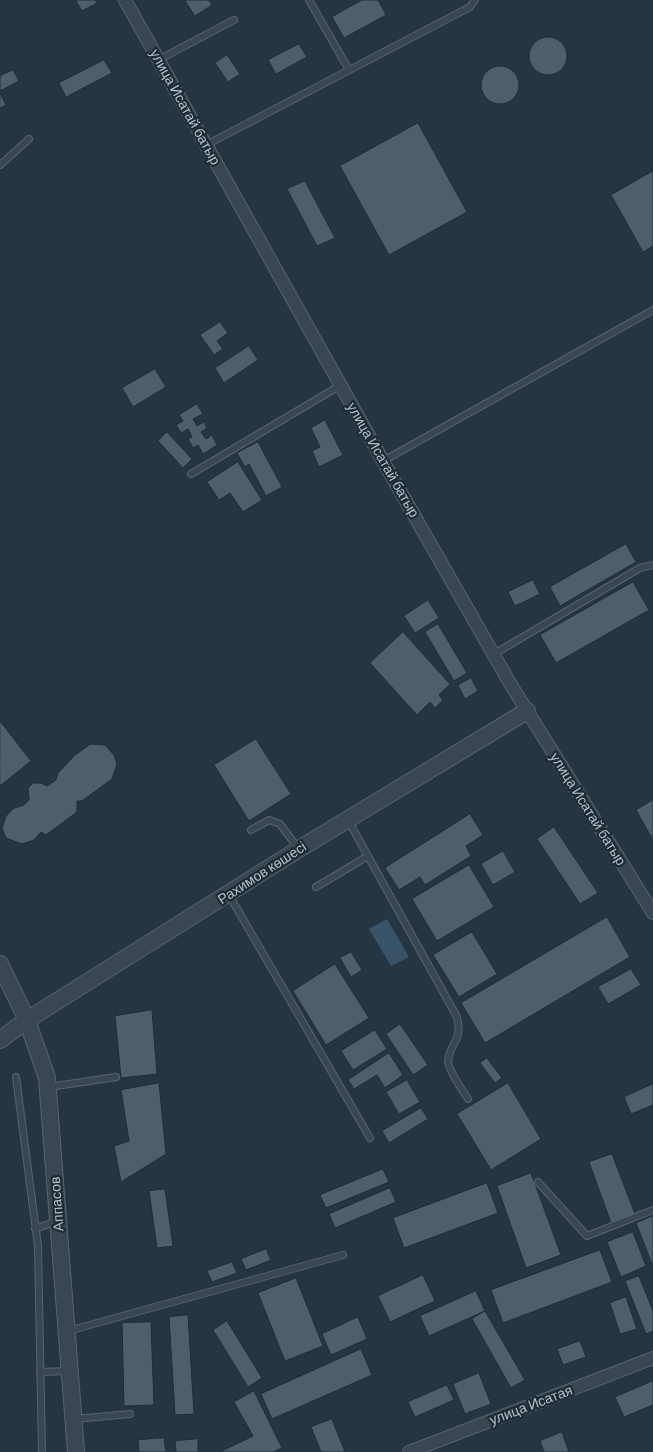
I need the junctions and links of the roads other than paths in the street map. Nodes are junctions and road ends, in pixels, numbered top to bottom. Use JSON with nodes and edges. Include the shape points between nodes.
{"nodes":[{"id":1,"x":125,"y":0,"type":"edge"},
{"id":2,"x":309,"y":0,"type":"edge"},
{"id":3,"x":475,"y":0,"type":"edge"},
{"id":4,"x":234,"y":20,"type":"dead end"},
{"id":5,"x":158,"y":60,"type":"junction"},
{"id":6,"x":350,"y":70,"type":"junction"},
{"id":7,"x":29,"y":139,"type":"dead end"},
{"id":8,"x":206,"y":145,"type":"junction"},
{"id":9,"x":0,"y":165,"type":"edge"},
{"id":10,"x":653,"y":310,"type":"edge"},
{"id":11,"x":340,"y":385,"type":"junction"},
{"id":12,"x":383,"y":461,"type":"junction"},
{"id":13,"x":191,"y":474,"type":"dead end"},
{"id":14,"x":653,"y":565,"type":"edge"},
{"id":15,"x":494,"y":654,"type":"junction"},
{"id":16,"x":527,"y":711,"type":"junction"},
{"id":17,"x":347,"y":819,"type":"junction"},
{"id":18,"x":251,"y":830,"type":"dead end"},
{"id":19,"x":299,"y":848,"type":"junction"},
{"id":20,"x":368,"y":856,"type":"junction"},
{"id":21,"x":316,"y":888,"type":"dead end"},
{"id":22,"x":228,"y":894,"type":"junction"},
{"id":23,"x":653,"y":913,"type":"edge"},
{"id":24,"x":0,"y":964,"type":"edge"},
{"id":25,"x":27,"y":1020,"type":"junction"},
{"id":26,"x":0,"y":1040,"type":"edge"},
{"id":27,"x":16,"y":1077,"type":"dead end"},
{"id":28,"x":116,"y":1077,"type":"dead end"},
{"id":29,"x":48,"y":1087,"type":"junction"},
{"id":30,"x":468,"y":1099,"type":"dead end"},
{"id":31,"x":370,"y":1138,"type":"dead end"},
{"id":32,"x":538,"y":1182,"type":"dead end"},
{"id":33,"x":653,"y":1210,"type":"edge"},
{"id":34,"x":58,"y":1220,"type":"junction"},
{"id":35,"x":36,"y":1229,"type":"junction"},
{"id":36,"x":344,"y":1255,"type":"dead end"},
{"id":37,"x":67,"y":1331,"type":"junction"},
{"id":38,"x":653,"y":1358,"type":"edge"},
{"id":39,"x":70,"y":1371,"type":"junction"},
{"id":40,"x":40,"y":1372,"type":"junction"},
{"id":41,"x":130,"y":1414,"type":"dead end"},
{"id":42,"x":74,"y":1419,"type":"junction"},
{"id":43,"x":42,"y":1452,"type":"edge"},
{"id":44,"x":76,"y":1452,"type":"edge"},
{"id":45,"x":408,"y":1452,"type":"edge"}],
"edges":[{"from":1,"to":5,"type":"street","name":"улица Исатай батыр"},
{"from":2,"to":6,"type":"lane"},
{"from":3,"to":6,"type":"lane","via":[[470,7]]},
{"from":4,"to":5,"type":"lane"},
{"from":5,"to":8,"type":"street","name":"улица Исатай батыр"},
{"from":6,"to":8,"type":"lane"},
{"from":7,"to":9,"type":"lane"},
{"from":8,"to":11,"type":"street","name":"улица Исатай батыр"},
{"from":10,"to":12,"type":"lane"},
{"from":11,"to":12,"type":"street","name":"улица Исатай батыр"},
{"from":11,"to":13,"type":"lane"},
{"from":12,"to":15,"type":"street","name":"улица Исатай батыр"},
{"from":14,"to":15,"type":"lane","via":[[640,568]]},
{"from":15,"to":16,"type":"street","name":"улица Исатай батыр"},
{"from":16,"to":17,"type":"street","name":"Рахимов көшесі"},
{"from":16,"to":23,"type":"street","name":"улица Исатай батыр"},
{"from":17,"to":19,"type":"street","name":"Рахимов көшесі"},
{"from":17,"to":20,"type":"lane"},
{"from":18,"to":19,"type":"lane","via":[[269,820],[280,824]]},
{"from":19,"to":22,"type":"street","name":"Рахимов көшесі"},
{"from":20,"to":21,"type":"lane"},
{"from":20,"to":30,"type":"lane","via":[[457,1017],[460,1032],[448,1060]]},
{"from":22,"to":25,"type":"street","name":"Рахимов көшесі"},
{"from":22,"to":31,"type":"lane"},
{"from":24,"to":25,"type":"street","name":"Аппасов"},
{"from":25,"to":26,"type":"street","name":"Рахимов көшесі"},
{"from":25,"to":29,"type":"street","name":"Аппасов"},
{"from":27,"to":35,"type":"lane"},
{"from":28,"to":29,"type":"lane"},
{"from":29,"to":34,"type":"street","name":"Аппасов"},
{"from":32,"to":33,"type":"lane","via":[[587,1236]]},
{"from":34,"to":35,"type":"lane"},
{"from":34,"to":37,"type":"street","name":"Аппасов"},
{"from":35,"to":40,"type":"lane"},
{"from":36,"to":37,"type":"lane"},
{"from":37,"to":39,"type":"street","name":"Аппасов"},
{"from":38,"to":45,"type":"street","name":"улица Исатая"},
{"from":39,"to":40,"type":"lane"},
{"from":39,"to":42,"type":"street","name":"Аппасов"},
{"from":40,"to":43,"type":"lane"},
{"from":41,"to":42,"type":"lane"},
{"from":42,"to":44,"type":"street","name":"Аппасов"}]}
